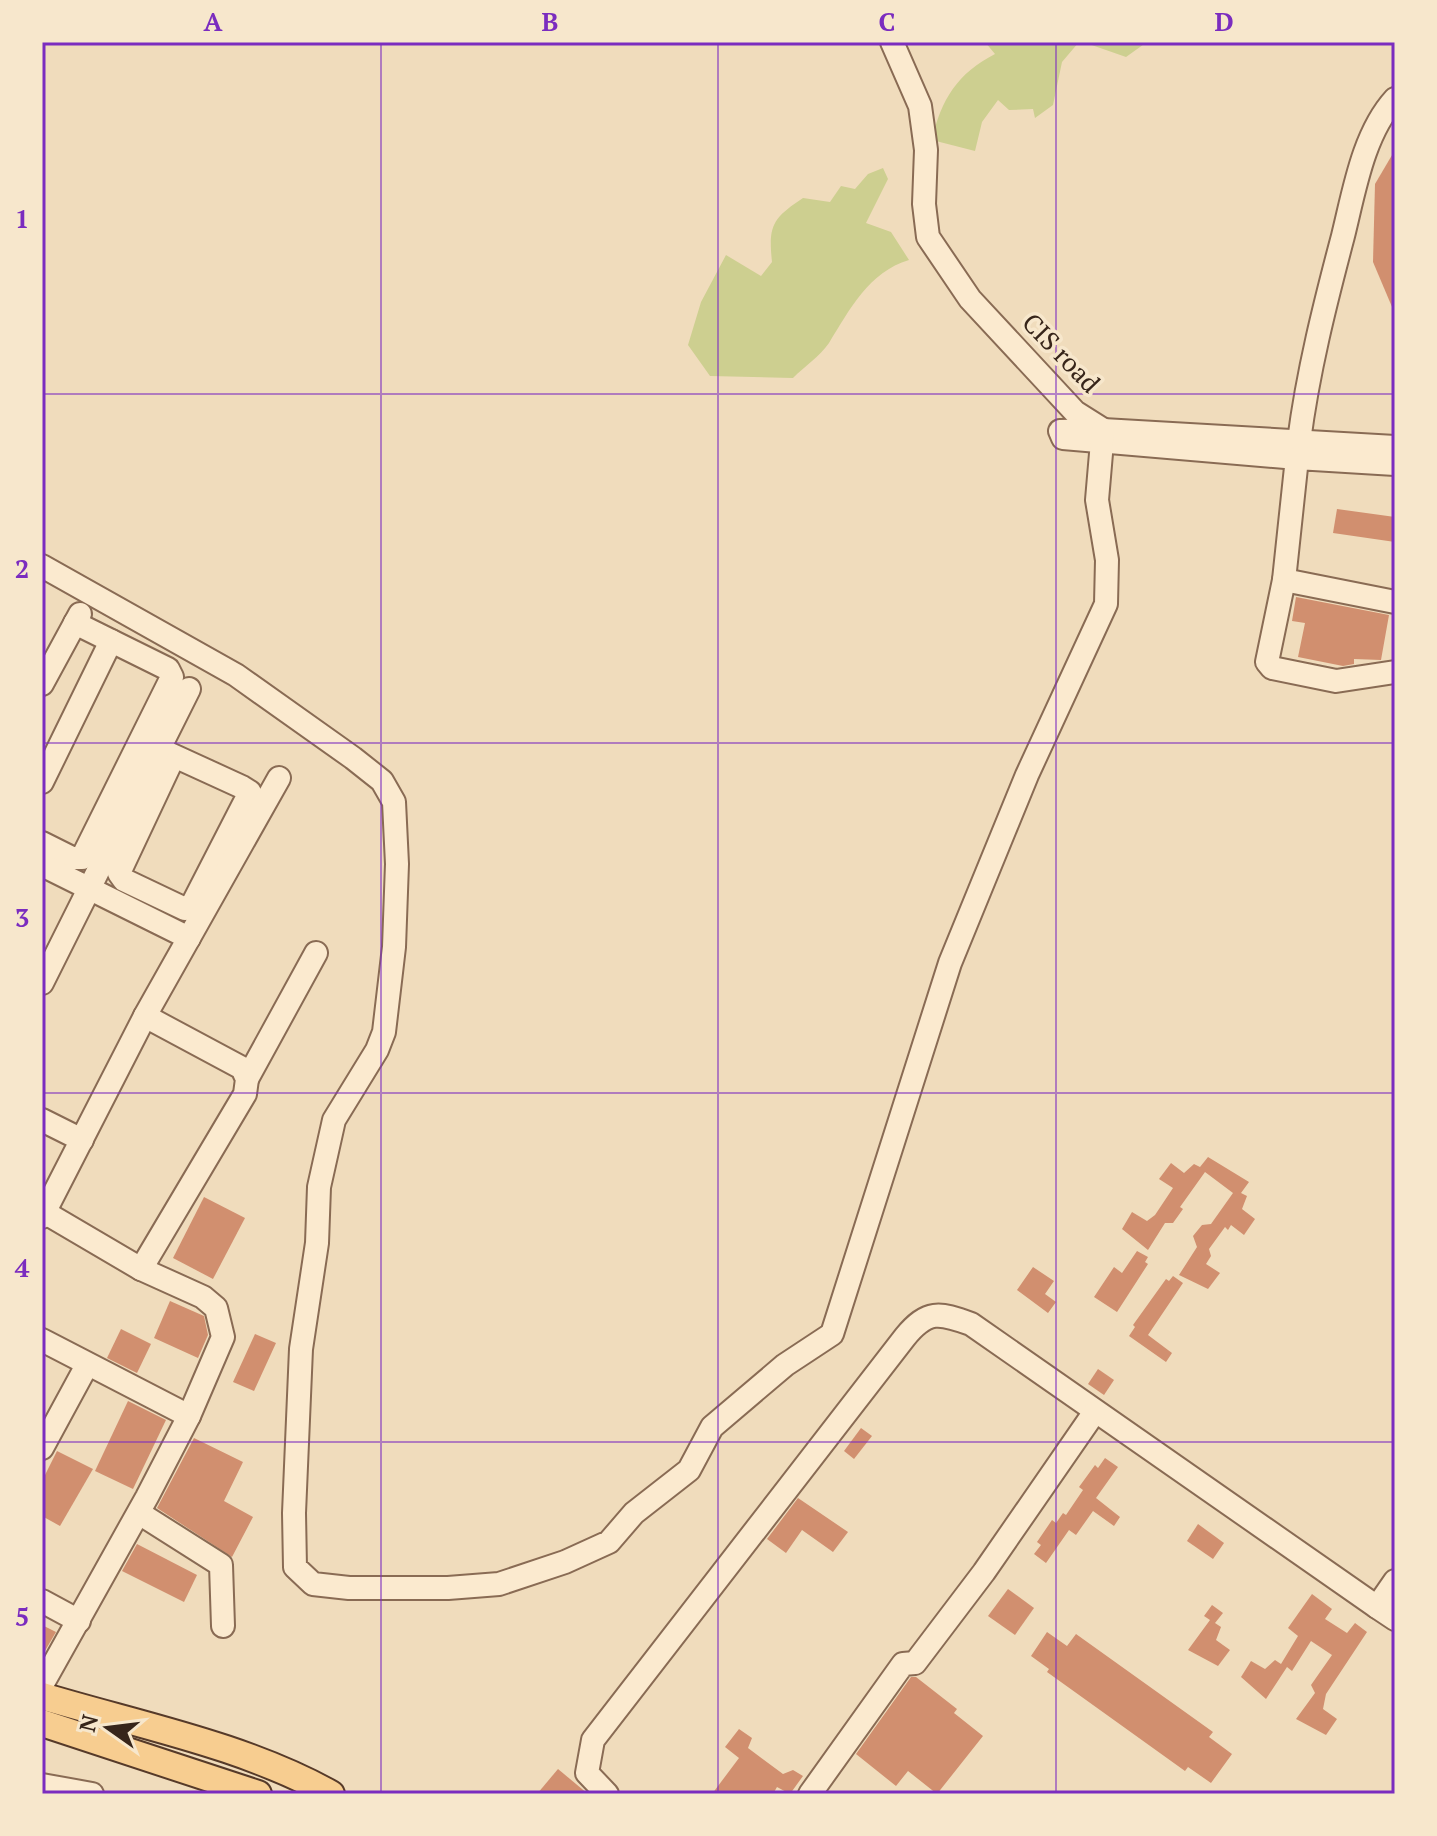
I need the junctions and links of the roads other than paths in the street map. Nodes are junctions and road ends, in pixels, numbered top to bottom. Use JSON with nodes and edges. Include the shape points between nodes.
{"nodes":[{"id":1,"x":892,"y":42,"type":"edge"},
{"id":2,"x":1395,"y":99,"type":"edge"},
{"id":3,"x":1102,"y":435,"type":"junction"},
{"id":4,"x":1395,"y":447,"type":"edge"},
{"id":5,"x":1298,"y":449,"type":"junction"},
{"id":6,"x":1395,"y":464,"type":"edge"},
{"id":7,"x":42,"y":566,"type":"edge"},
{"id":8,"x":1284,"y":580,"type":"junction"},
{"id":9,"x":1395,"y":602,"type":"edge"},
{"id":10,"x":111,"y":641,"type":"junction"},
{"id":11,"x":1395,"y":672,"type":"edge"},
{"id":12,"x":42,"y":684,"type":"edge"},
{"id":13,"x":189,"y":689,"type":"dead end"},
{"id":14,"x":166,"y":752,"type":"junction"},
{"id":15,"x":279,"y":778,"type":"dead end"},
{"id":16,"x":42,"y":782,"type":"edge"},
{"id":17,"x":42,"y":843,"type":"edge"},
{"id":18,"x":42,"y":865,"type":"edge"},
{"id":19,"x":88,"y":888,"type":"junction"},
{"id":20,"x":189,"y":938,"type":"junction"},
{"id":21,"x":316,"y":953,"type":"dead end"},
{"id":22,"x":42,"y":983,"type":"edge"},
{"id":23,"x":145,"y":1016,"type":"junction"},
{"id":24,"x":247,"y":1079,"type":"junction"},
{"id":25,"x":42,"y":1120,"type":"edge"},
{"id":26,"x":82,"y":1140,"type":"junction"},
{"id":27,"x":43,"y":1215,"type":"edge"},
{"id":28,"x":141,"y":1269,"type":"junction"},
{"id":29,"x":42,"y":1340,"type":"edge"},
{"id":30,"x":87,"y":1365,"type":"junction"},
{"id":31,"x":1094,"y":1413,"type":"junction"},
{"id":32,"x":189,"y":1416,"type":"junction"},
{"id":33,"x":42,"y":1448,"type":"edge"},
{"id":34,"x":139,"y":1513,"type":"junction"},
{"id":35,"x":1395,"y":1581,"type":"edge"},
{"id":36,"x":42,"y":1601,"type":"edge"},
{"id":37,"x":1386,"y":1613,"type":"edge"},
{"id":38,"x":79,"y":1621,"type":"junction"},
{"id":39,"x":223,"y":1626,"type":"dead end"},
{"id":40,"x":42,"y":1685,"type":"edge"},
{"id":41,"x":42,"y":1696,"type":"edge"},
{"id":42,"x":42,"y":1723,"type":"edge"},
{"id":43,"x":42,"y":1785,"type":"edge"},
{"id":44,"x":243,"y":1791,"type":"edge"},
{"id":45,"x":92,"y":1794,"type":"edge"},
{"id":46,"x":331,"y":1794,"type":"edge"},
{"id":47,"x":607,"y":1794,"type":"edge"},
{"id":48,"x":810,"y":1794,"type":"edge"}],
"edges":[{"from":1,"to":3,"type":"street","name":"CIS road","via":[[920,106],[928,237],[970,299]]},
{"from":2,"to":5,"type":"street","via":[[1370,142],[1358,179],[1307,380]]},
{"from":3,"to":5,"type":"street"},
{"from":3,"to":7,"type":"street","via":[[1097,500],[1107,560],[1106,604],[1027,775],[950,963],[832,1334],[785,1365],[712,1427],[689,1470],[634,1513],[609,1542],[499,1584],[349,1588],[313,1584],[295,1567],[301,1349],[317,1243],[319,1187],[334,1120],[384,1032],[394,947],[394,802],[382,781],[236,675]]},
{"from":4,"to":5,"type":"street"},
{"from":5,"to":6,"type":"street"},
{"from":5,"to":8,"type":"street"},
{"from":8,"to":9,"type":"street"},
{"from":8,"to":11,"type":"street","via":[[1269,666],[1326,680]]},
{"from":10,"to":12,"type":"street","via":[[77,618]]},
{"from":10,"to":16,"type":"street"},
{"from":10,"to":17,"type":"street","via":[[168,669],[172,677],[82,858]]},
{"from":13,"to":14,"type":"street"},
{"from":14,"to":14,"type":"street","via":[[250,792],[192,905],[185,909],[119,873]]},
{"from":14,"to":19,"type":"street"},
{"from":15,"to":20,"type":"street"},
{"from":18,"to":19,"type":"street"},
{"from":19,"to":20,"type":"street"},
{"from":19,"to":22,"type":"street"},
{"from":20,"to":23,"type":"street"},
{"from":21,"to":24,"type":"street"},
{"from":23,"to":24,"type":"street","via":[[242,1068]]},
{"from":23,"to":26,"type":"street"},
{"from":24,"to":28,"type":"street","via":[[245,1094]]},
{"from":25,"to":26,"type":"street"},
{"from":26,"to":27,"type":"street"},
{"from":27,"to":28,"type":"street"},
{"from":28,"to":32,"type":"street","via":[[203,1297],[216,1308],[222,1324],[223,1337]]},
{"from":29,"to":30,"type":"street"},
{"from":30,"to":32,"type":"street"},
{"from":30,"to":33,"type":"street"},
{"from":31,"to":37,"type":"street"},
{"from":31,"to":47,"type":"street","via":[[971,1324],[936,1315],[919,1320],[593,1740],[587,1773]]},
{"from":31,"to":48,"type":"street","via":[[984,1572],[915,1663],[903,1664]]},
{"from":32,"to":34,"type":"street"},
{"from":34,"to":38,"type":"street"},
{"from":34,"to":39,"type":"street","via":[[221,1565]]},
{"from":35,"to":37,"type":"street"},
{"from":36,"to":38,"type":"street"},
{"from":38,"to":40,"type":"street"},
{"from":41,"to":46,"type":"main road","via":[[222,1748]]},
{"from":42,"to":44,"type":"main road"},
{"from":43,"to":45,"type":"street"}]}
